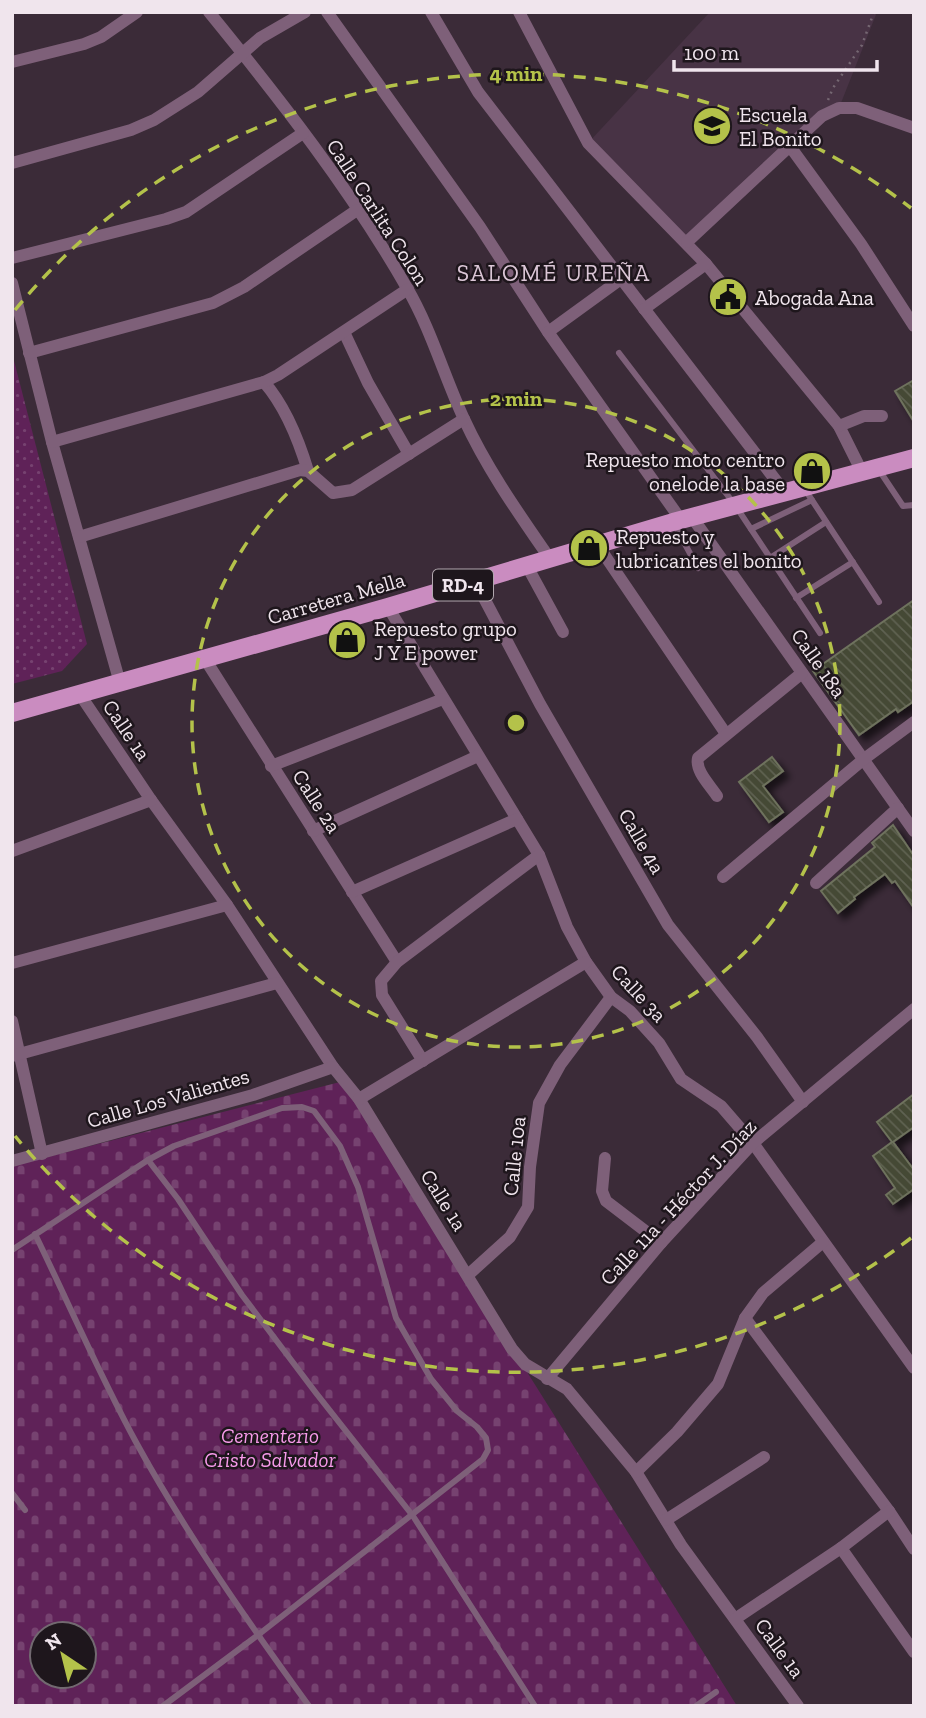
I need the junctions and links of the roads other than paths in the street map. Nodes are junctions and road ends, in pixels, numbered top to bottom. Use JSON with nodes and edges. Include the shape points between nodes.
{"nodes":[{"id":1,"x":137,"y":12,"type":"edge"},
{"id":2,"x":209,"y":12,"type":"edge"},
{"id":3,"x":304,"y":12,"type":"edge"},
{"id":4,"x":327,"y":12,"type":"edge"},
{"id":5,"x":431,"y":12,"type":"edge"},
{"id":6,"x":519,"y":12,"type":"edge"},
{"id":7,"x":242,"y":53,"type":"junction"},
{"id":8,"x":12,"y":62,"type":"edge"},
{"id":9,"x":914,"y":128,"type":"edge"},
{"id":10,"x":303,"y":134,"type":"junction"},
{"id":11,"x":789,"y":145,"type":"junction"},
{"id":12,"x":12,"y":163,"type":"edge"},
{"id":13,"x":357,"y":210,"type":"junction"},
{"id":14,"x":687,"y":242,"type":"junction"},
{"id":15,"x":12,"y":258,"type":"edge"},
{"id":16,"x":706,"y":264,"type":"junction"},
{"id":17,"x":621,"y":279,"type":"junction"},
{"id":18,"x":12,"y":283,"type":"edge"},
{"id":19,"x":408,"y":289,"type":"junction"},
{"id":20,"x":644,"y":309,"type":"junction"},
{"id":21,"x":914,"y":326,"type":"edge"},
{"id":22,"x":344,"y":332,"type":"junction"},
{"id":23,"x":548,"y":332,"type":"junction"},
{"id":24,"x":29,"y":353,"type":"junction"},
{"id":25,"x":619,"y":353,"type":"dead end"},
{"id":26,"x":264,"y":382,"type":"junction"},
{"id":27,"x":882,"y":416,"type":"dead end"},
{"id":28,"x":464,"y":419,"type":"junction"},
{"id":29,"x":839,"y":426,"type":"junction"},
{"id":30,"x":52,"y":442,"type":"junction"},
{"id":31,"x":409,"y":454,"type":"junction"},
{"id":32,"x":914,"y":458,"type":"edge"},
{"id":33,"x":870,"y":470,"type":"junction"},
{"id":34,"x":308,"y":471,"type":"junction"},
{"id":35,"x":784,"y":491,"type":"junction"},
{"id":36,"x":807,"y":493,"type":"junction"},
{"id":37,"x":735,"y":505,"type":"junction"},
{"id":38,"x":914,"y":505,"type":"edge"},
{"id":39,"x":682,"y":520,"type":"junction"},
{"id":40,"x":826,"y":522,"type":"junction"},
{"id":41,"x":751,"y":529,"type":"junction"},
{"id":42,"x":79,"y":537,"type":"junction"},
{"id":43,"x":597,"y":544,"type":"junction"},
{"id":44,"x":770,"y":558,"type":"junction"},
{"id":45,"x":550,"y":559,"type":"junction"},
{"id":46,"x":853,"y":562,"type":"junction"},
{"id":47,"x":527,"y":566,"type":"junction"},
{"id":48,"x":698,"y":568,"type":"dead end"},
{"id":49,"x":475,"y":581,"type":"junction"},
{"id":50,"x":796,"y":597,"type":"junction"},
{"id":51,"x":879,"y":602,"type":"dead end"},
{"id":52,"x":388,"y":607,"type":"junction"},
{"id":53,"x":563,"y":632,"type":"dead end"},
{"id":54,"x":820,"y":634,"type":"dead end"},
{"id":55,"x":205,"y":659,"type":"junction"},
{"id":56,"x":802,"y":673,"type":"junction"},
{"id":57,"x":120,"y":682,"type":"junction"},
{"id":58,"x":79,"y":693,"type":"junction"},
{"id":59,"x":443,"y":699,"type":"junction"},
{"id":60,"x":12,"y":713,"type":"edge"},
{"id":61,"x":914,"y":722,"type":"edge"},
{"id":62,"x":726,"y":734,"type":"junction"},
{"id":63,"x":478,"y":756,"type":"junction"},
{"id":64,"x":864,"y":759,"type":"junction"},
{"id":65,"x":271,"y":766,"type":"junction"},
{"id":66,"x":717,"y":796,"type":"dead end"},
{"id":67,"x":151,"y":800,"type":"junction"},
{"id":68,"x":898,"y":808,"type":"junction"},
{"id":69,"x":517,"y":819,"type":"junction"},
{"id":70,"x":313,"y":831,"type":"junction"},
{"id":71,"x":914,"y":831,"type":"edge"},
{"id":72,"x":12,"y":851,"type":"edge"},
{"id":73,"x":539,"y":855,"type":"junction"},
{"id":74,"x":723,"y":877,"type":"dead end"},
{"id":75,"x":816,"y":883,"type":"dead end"},
{"id":76,"x":352,"y":892,"type":"junction"},
{"id":77,"x":227,"y":905,"type":"junction"},
{"id":78,"x":397,"y":962,"type":"junction"},
{"id":79,"x":586,"y":962,"type":"junction"},
{"id":80,"x":12,"y":963,"type":"edge"},
{"id":81,"x":277,"y":983,"type":"junction"},
{"id":82,"x":611,"y":997,"type":"junction"},
{"id":83,"x":914,"y":1009,"type":"edge"},
{"id":84,"x":12,"y":1021,"type":"edge"},
{"id":85,"x":16,"y":1055,"type":"edge"},
{"id":86,"x":423,"y":1060,"type":"junction"},
{"id":87,"x":333,"y":1067,"type":"junction"},
{"id":88,"x":359,"y":1099,"type":"junction"},
{"id":89,"x":803,"y":1102,"type":"junction"},
{"id":90,"x":753,"y":1143,"type":"junction"},
{"id":91,"x":42,"y":1154,"type":"junction"},
{"id":92,"x":605,"y":1158,"type":"dead end"},
{"id":93,"x":148,"y":1160,"type":"junction"},
{"id":94,"x":12,"y":1161,"type":"edge"},
{"id":95,"x":35,"y":1234,"type":"junction"},
{"id":96,"x":661,"y":1242,"type":"junction"},
{"id":97,"x":823,"y":1242,"type":"junction"},
{"id":98,"x":12,"y":1250,"type":"edge"},
{"id":99,"x":468,"y":1275,"type":"junction"},
{"id":100,"x":745,"y":1318,"type":"junction"},
{"id":101,"x":914,"y":1368,"type":"edge"},
{"id":102,"x":547,"y":1378,"type":"junction"},
{"id":103,"x":764,"y":1457,"type":"dead end"},
{"id":104,"x":636,"y":1472,"type":"junction"},
{"id":105,"x":12,"y":1493,"type":"edge"},
{"id":106,"x":24,"y":1510,"type":"dead end"},
{"id":107,"x":889,"y":1511,"type":"junction"},
{"id":108,"x":413,"y":1516,"type":"junction"},
{"id":109,"x":666,"y":1520,"type":"junction"},
{"id":110,"x":841,"y":1548,"type":"junction"},
{"id":111,"x":914,"y":1549,"type":"edge"},
{"id":112,"x":735,"y":1619,"type":"junction"},
{"id":113,"x":258,"y":1636,"type":"junction"},
{"id":114,"x":914,"y":1652,"type":"edge"},
{"id":115,"x":716,"y":1692,"type":"dead end"},
{"id":116,"x":163,"y":1706,"type":"edge"},
{"id":117,"x":310,"y":1706,"type":"edge"},
{"id":118,"x":535,"y":1706,"type":"edge"},
{"id":119,"x":696,"y":1706,"type":"edge"},
{"id":120,"x":798,"y":1706,"type":"edge"}],
"edges":[{"from":1,"to":8,"type":"street","via":[[84,44]]},
{"from":2,"to":7,"type":"street","name":"Calle Carlita Colon"},
{"from":3,"to":7,"type":"street"},
{"from":4,"to":23,"type":"street","name":"Calle 18a","via":[[480,227]]},
{"from":5,"to":17,"type":"street","via":[[478,92]]},
{"from":6,"to":14,"type":"street","via":[[588,143]]},
{"from":7,"to":10,"type":"street","name":"Calle Carlita Colon"},
{"from":7,"to":12,"type":"street","via":[[198,92],[154,120]]},
{"from":9,"to":11,"type":"street","via":[[857,108],[839,108],[822,116]]},
{"from":10,"to":13,"type":"street","name":"Calle Carlita Colon"},
{"from":10,"to":15,"type":"street","via":[[186,212]]},
{"from":11,"to":14,"type":"street"},
{"from":11,"to":21,"type":"street","via":[[862,244]]},
{"from":13,"to":19,"type":"street","name":"Calle Carlita Colon"},
{"from":13,"to":24,"type":"street","via":[[213,303]]},
{"from":14,"to":16,"type":"street"},
{"from":16,"to":20,"type":"street"},
{"from":16,"to":29,"type":"street"},
{"from":17,"to":20,"type":"street"},
{"from":17,"to":23,"type":"street"},
{"from":18,"to":24,"type":"street"},
{"from":19,"to":22,"type":"street"},
{"from":19,"to":28,"type":"street","name":"Calle Carlita Colon"},
{"from":20,"to":35,"type":"street"},
{"from":22,"to":26,"type":"street"},
{"from":22,"to":31,"type":"street"},
{"from":23,"to":39,"type":"street","name":"Calle 18a"},
{"from":24,"to":30,"type":"street"},
{"from":25,"to":37,"type":"lane"},
{"from":26,"to":30,"type":"street"},
{"from":26,"to":34,"type":"street"},
{"from":27,"to":29,"type":"street","via":[[864,416]]},
{"from":28,"to":31,"type":"street"},
{"from":28,"to":45,"type":"street","name":"Calle Carlita Colon","via":[[507,497]]},
{"from":29,"to":33,"type":"street"},
{"from":30,"to":42,"type":"street"},
{"from":31,"to":34,"type":"street","via":[[342,493],[333,493]]},
{"from":32,"to":33,"type":"main road","name":"Carretera Mella","number":"RD-4"},
{"from":33,"to":36,"type":"main road","name":"Carretera Mella","number":"RD-4"},
{"from":33,"to":38,"type":"lane","via":[[903,506]]},
{"from":34,"to":42,"type":"street","via":[[290,472]]},
{"from":35,"to":36,"type":"main road","name":"Carretera Mella","number":"RD-4"},
{"from":35,"to":37,"type":"main road","name":"Carretera Mella","number":"RD-4"},
{"from":36,"to":40,"type":"lane"},
{"from":36,"to":41,"type":"lane"},
{"from":37,"to":39,"type":"main road","name":"Carretera Mella","number":"RD-4"},
{"from":37,"to":41,"type":"lane"},
{"from":39,"to":43,"type":"main road","name":"Carretera Mella","number":"RD-4"},
{"from":39,"to":48,"type":"lane"},
{"from":39,"to":56,"type":"street","name":"Calle 18a"},
{"from":40,"to":44,"type":"lane"},
{"from":40,"to":46,"type":"lane"},
{"from":41,"to":44,"type":"lane"},
{"from":42,"to":57,"type":"street"},
{"from":43,"to":45,"type":"main road","name":"Carretera Mella","number":"RD-4"},
{"from":43,"to":62,"type":"street"},
{"from":44,"to":50,"type":"lane"},
{"from":45,"to":47,"type":"main road","name":"Carretera Mella","number":"RD-4"},
{"from":46,"to":50,"type":"lane"},
{"from":46,"to":51,"type":"lane"},
{"from":47,"to":49,"type":"main road","name":"Carretera Mella","number":"RD-4"},
{"from":47,"to":53,"type":"street"},
{"from":49,"to":52,"type":"main road","name":"Carretera Mella","number":"RD-4"},
{"from":49,"to":89,"type":"street","name":"Calle 4a","via":[[668,925]]},
{"from":50,"to":54,"type":"lane"},
{"from":52,"to":55,"type":"main road","name":"Carretera Mella","number":"RD-4"},
{"from":52,"to":59,"type":"street","name":"Calle 3a"},
{"from":55,"to":57,"type":"main road","name":"Carretera Mella","number":"RD-4"},
{"from":55,"to":65,"type":"street","name":"Calle 2a"},
{"from":56,"to":62,"type":"street"},
{"from":56,"to":64,"type":"street","name":"Calle 18a"},
{"from":57,"to":58,"type":"main road","name":"Carretera Mella","number":"RD-4"},
{"from":58,"to":60,"type":"main road","name":"Carretera Mella","number":"RD-4"},
{"from":58,"to":67,"type":"street","name":"Calle 1a"},
{"from":59,"to":63,"type":"street","name":"Calle 3a"},
{"from":59,"to":65,"type":"street"},
{"from":61,"to":64,"type":"street"},
{"from":62,"to":66,"type":"street","via":[[696,763]]},
{"from":63,"to":69,"type":"street","name":"Calle 3a"},
{"from":63,"to":70,"type":"street"},
{"from":64,"to":68,"type":"street","name":"Calle 18a"},
{"from":64,"to":74,"type":"street"},
{"from":65,"to":70,"type":"street","name":"Calle 2a"},
{"from":67,"to":72,"type":"street"},
{"from":67,"to":77,"type":"street","name":"Calle 1a"},
{"from":68,"to":71,"type":"street","name":"Calle 18a"},
{"from":68,"to":75,"type":"street"},
{"from":69,"to":73,"type":"street","name":"Calle 3a"},
{"from":69,"to":76,"type":"street"},
{"from":70,"to":76,"type":"street","name":"Calle 2a"},
{"from":73,"to":78,"type":"street"},
{"from":73,"to":79,"type":"street","name":"Calle 3a"},
{"from":76,"to":78,"type":"street","name":"Calle 2a"},
{"from":77,"to":80,"type":"street"},
{"from":77,"to":81,"type":"street","name":"Calle 1a"},
{"from":78,"to":86,"type":"street","via":[[382,981],[382,995]]},
{"from":79,"to":82,"type":"street","name":"Calle 3a"},
{"from":79,"to":86,"type":"street"},
{"from":81,"to":85,"type":"street"},
{"from":81,"to":87,"type":"street","name":"Calle 1a"},
{"from":82,"to":90,"type":"street","name":"Calle 3a","via":[[659,1043],[681,1079],[721,1106]]},
{"from":82,"to":99,"type":"street","name":"Calle 10a","via":[[560,1065],[539,1103],[528,1207],[510,1237]]},
{"from":83,"to":89,"type":"street","name":"Calle 11a - Héctor J. Díaz"},
{"from":84,"to":85,"type":"street"},
{"from":85,"to":91,"type":"street"},
{"from":86,"to":88,"type":"street"},
{"from":87,"to":88,"type":"street","name":"Calle 1a"},
{"from":87,"to":91,"type":"street","name":"Calle Los Valientes","via":[[253,1095]]},
{"from":88,"to":99,"type":"street","name":"Calle 1a"},
{"from":89,"to":90,"type":"street","name":"Calle 11a - Héctor J. Díaz"},
{"from":90,"to":96,"type":"street","name":"Calle 11a - Héctor J. Díaz"},
{"from":90,"to":97,"type":"street","name":"Calle 3a"},
{"from":91,"to":94,"type":"street","name":"Calle Los Valientes"},
{"from":92,"to":96,"type":"street","via":[[602,1191],[606,1201]]},
{"from":93,"to":95,"type":"lane"},
{"from":93,"to":108,"type":"lane","via":[[316,1393]]},
{"from":93,"to":108,"type":"lane","via":[[174,1146],[282,1108],[314,1111],[326,1125],[358,1187],[396,1318],[431,1379],[486,1438],[488,1450],[483,1459]]},
{"from":95,"to":98,"type":"lane"},
{"from":95,"to":113,"type":"lane","via":[[136,1442]]},
{"from":96,"to":102,"type":"street","name":"Calle 11a - Héctor J. Díaz"},
{"from":97,"to":100,"type":"street","via":[[763,1293]]},
{"from":97,"to":101,"type":"street","name":"Calle 3a"},
{"from":99,"to":102,"type":"street","name":"Calle 1a","via":[[512,1349]]},
{"from":100,"to":104,"type":"street","via":[[718,1384]]},
{"from":100,"to":107,"type":"street"},
{"from":102,"to":104,"type":"street","name":"Calle 1a","via":[[567,1389]]},
{"from":103,"to":109,"type":"street"},
{"from":104,"to":109,"type":"street","name":"Calle 1a"},
{"from":105,"to":106,"type":"lane"},
{"from":107,"to":110,"type":"street"},
{"from":107,"to":111,"type":"street"},
{"from":108,"to":113,"type":"lane"},
{"from":108,"to":118,"type":"lane"},
{"from":109,"to":112,"type":"street","name":"Calle 1a"},
{"from":110,"to":112,"type":"street"},
{"from":110,"to":114,"type":"street"},
{"from":112,"to":120,"type":"street","name":"Calle 1a"},
{"from":113,"to":116,"type":"lane"},
{"from":113,"to":117,"type":"lane"},
{"from":115,"to":119,"type":"lane"}]}
